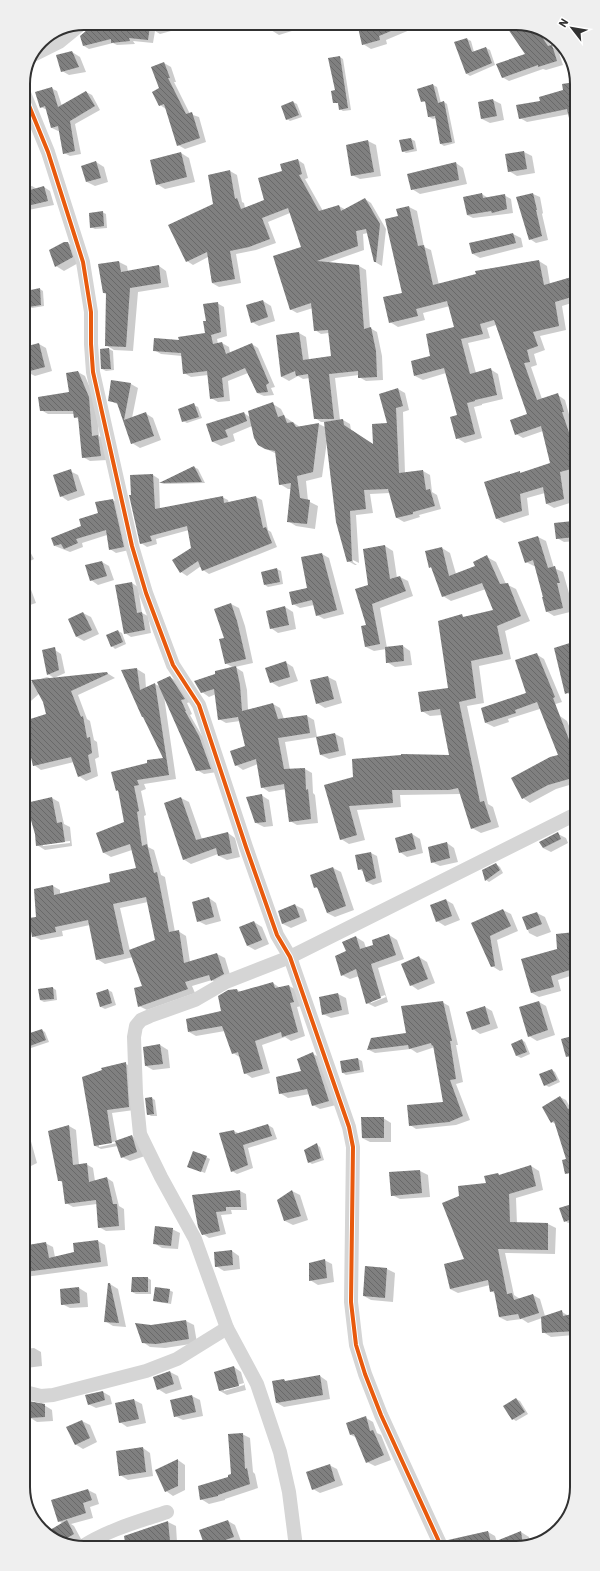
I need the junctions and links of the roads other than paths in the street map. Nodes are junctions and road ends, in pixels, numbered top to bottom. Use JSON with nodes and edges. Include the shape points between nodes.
{"nodes":[{"id":1,"x":72,"y":31,"type":"edge"},
{"id":2,"x":41,"y":51,"type":"edge"},
{"id":3,"x":30,"y":108,"type":"edge"},
{"id":4,"x":570,"y":817,"type":"edge"},
{"id":5,"x":290,"y":957,"type":"junction"},
{"id":6,"x":227,"y":1328,"type":"junction"},
{"id":7,"x":30,"y":1393,"type":"edge"},
{"id":8,"x":167,"y":1512,"type":"dead end"},
{"id":9,"x":92,"y":1541,"type":"edge"},
{"id":10,"x":295,"y":1541,"type":"edge"},
{"id":11,"x":439,"y":1541,"type":"edge"}],
"edges":[{"from":1,"to":2,"type":"street","via":[[59,42]]},
{"from":3,"to":5,"type":"street","via":[[48,152],[83,262],[91,312],[90,344],[93,372],[132,546],[146,593],[173,665],[199,704],[277,935]]},
{"from":4,"to":5,"type":"street"},
{"from":5,"to":6,"type":"street","via":[[226,982],[195,1000],[141,1020],[136,1026],[134,1037],[140,1134],[195,1239]]},
{"from":5,"to":11,"type":"street","via":[[349,1127],[353,1147],[351,1302],[356,1345],[381,1415]]},
{"from":6,"to":7,"type":"street","via":[[177,1359],[146,1371],[53,1395]]},
{"from":6,"to":10,"type":"street","via":[[257,1384],[280,1452],[289,1492]]},
{"from":8,"to":9,"type":"street","via":[[105,1533]]}]}
